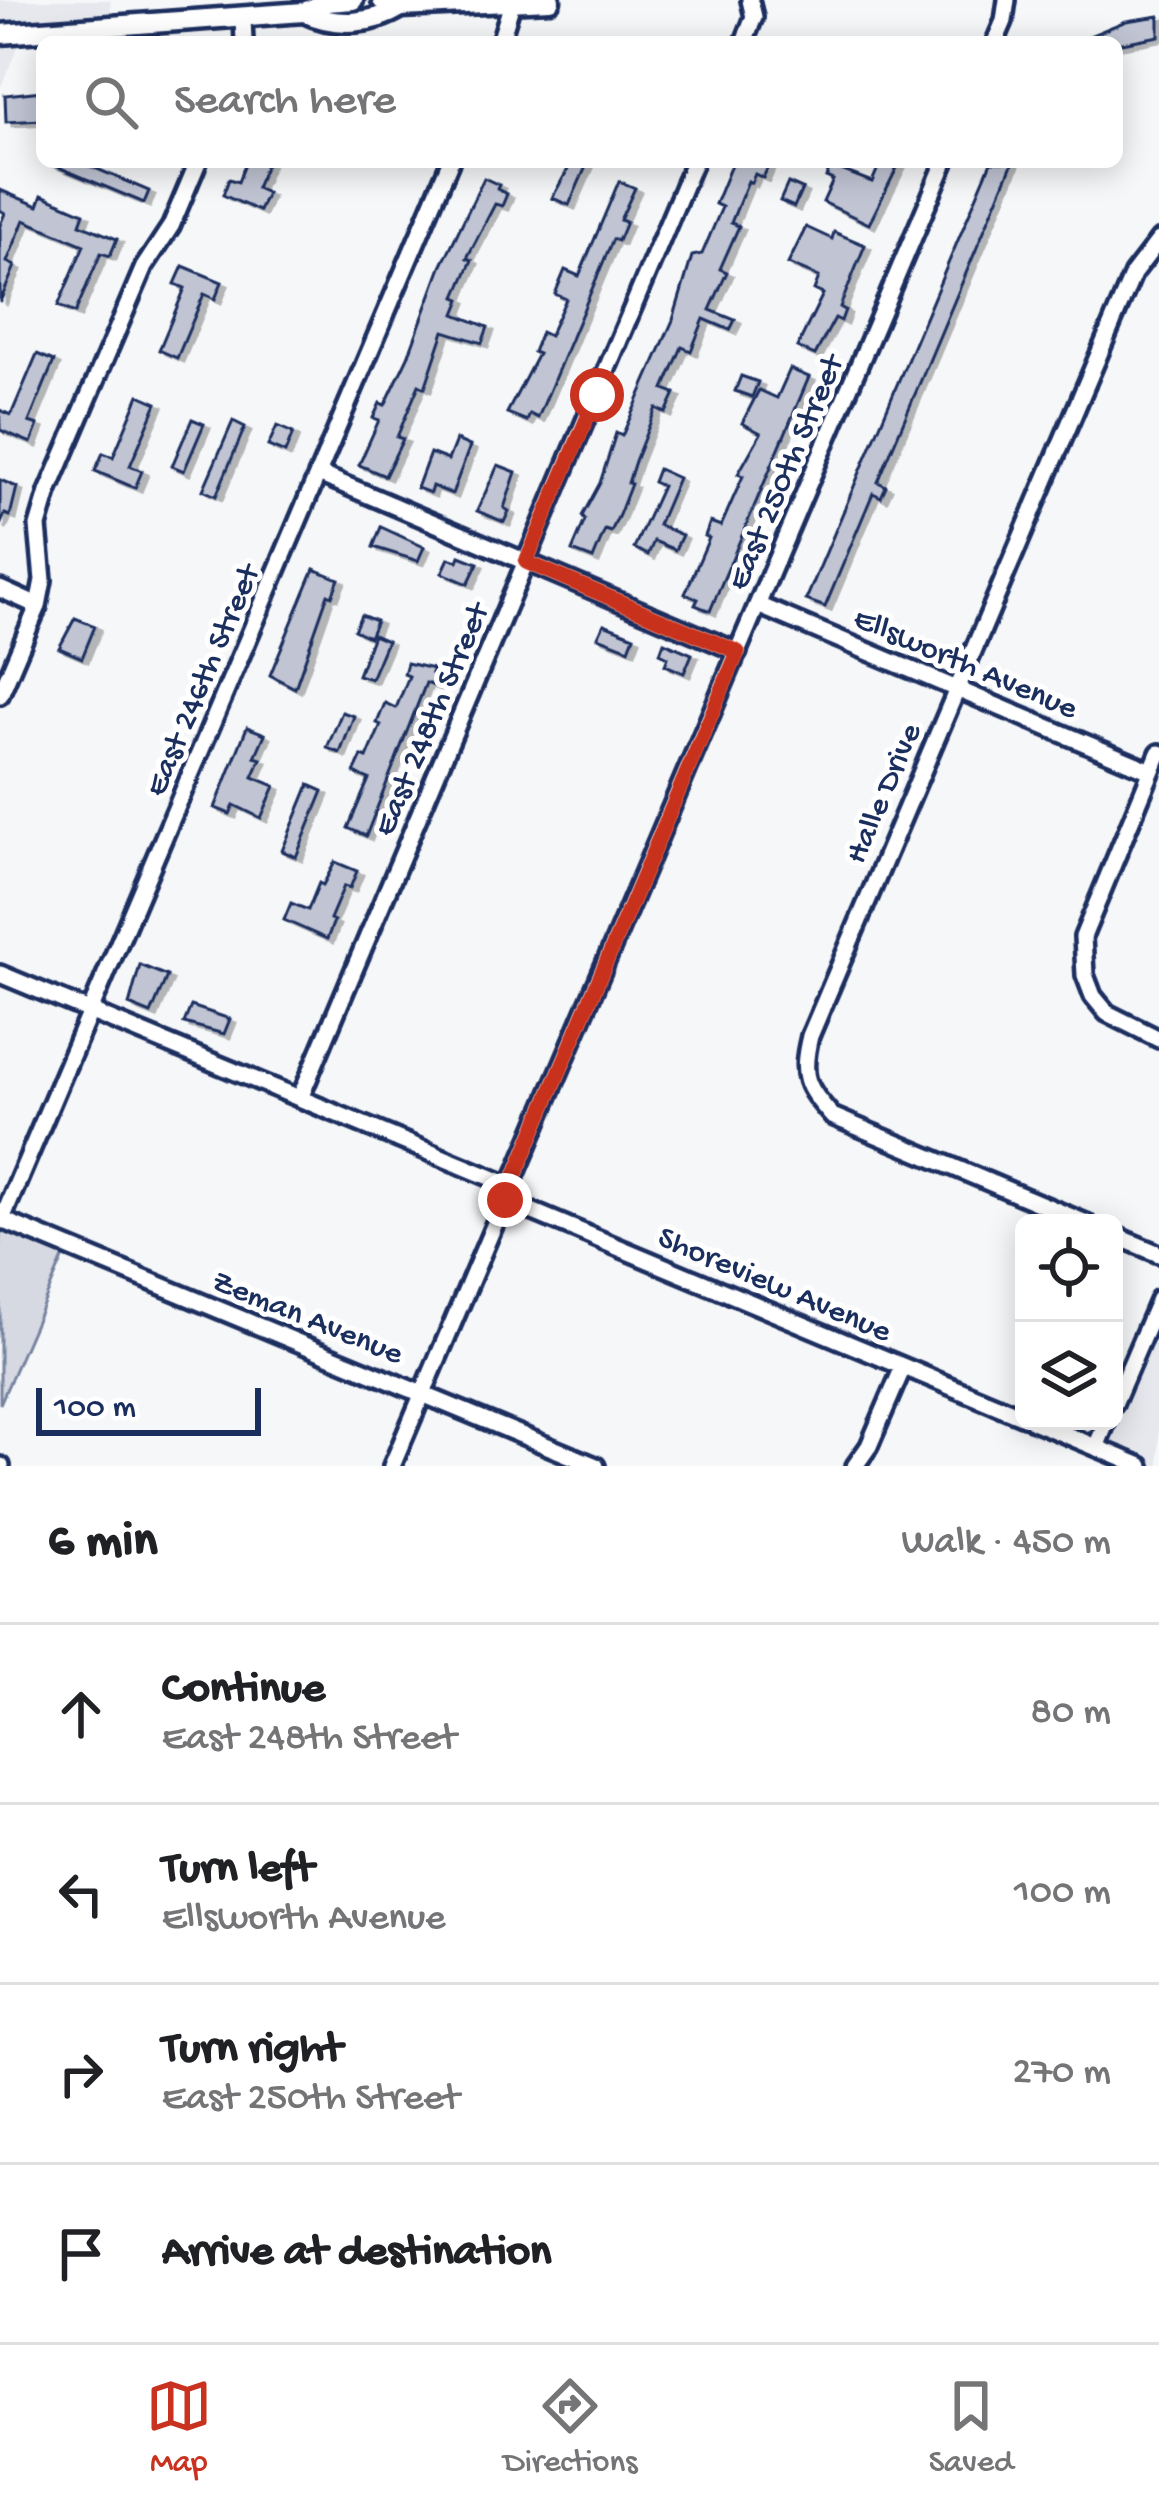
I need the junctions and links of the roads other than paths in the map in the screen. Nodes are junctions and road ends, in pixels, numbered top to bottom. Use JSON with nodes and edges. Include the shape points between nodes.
{"nodes":[{"id":1,"x":352,"y":0,"type":"edge"},
{"id":2,"x":550,"y":0,"type":"edge"},
{"id":3,"x":750,"y":0,"type":"edge"},
{"id":4,"x":1007,"y":0,"type":"edge"},
{"id":5,"x":512,"y":3,"type":"edge"},
{"id":6,"x":392,"y":4,"type":"edge"},
{"id":7,"x":304,"y":13,"type":"junction"},
{"id":8,"x":243,"y":17,"type":"junction"},
{"id":9,"x":0,"y":34,"type":"edge"},
{"id":10,"x":244,"y":36,"type":"edge"},
{"id":11,"x":502,"y":36,"type":"edge"},
{"id":12,"x":746,"y":36,"type":"edge"},
{"id":13,"x":998,"y":36,"type":"edge"},
{"id":14,"x":195,"y":168,"type":"edge"},
{"id":15,"x":447,"y":168,"type":"edge"},
{"id":16,"x":691,"y":168,"type":"edge"},
{"id":17,"x":942,"y":168,"type":"edge"},
{"id":18,"x":1159,"y":240,"type":"edge"},
{"id":19,"x":319,"y":475,"type":"junction"},
{"id":20,"x":526,"y":562,"type":"junction"},
{"id":21,"x":0,"y":590,"type":"edge"},
{"id":22,"x":758,"y":604,"type":"junction"},
{"id":23,"x":38,"y":606,"type":"junction"},
{"id":24,"x":738,"y":652,"type":"junction"},
{"id":25,"x":956,"y":689,"type":"junction"},
{"id":26,"x":0,"y":695,"type":"edge"},
{"id":27,"x":1159,"y":753,"type":"edge"},
{"id":28,"x":1151,"y":771,"type":"junction"},
{"id":29,"x":0,"y":974,"type":"edge"},
{"id":30,"x":90,"y":1012,"type":"junction"},
{"id":31,"x":1159,"y":1039,"type":"edge"},
{"id":32,"x":300,"y":1098,"type":"junction"},
{"id":33,"x":508,"y":1193,"type":"junction"},
{"id":34,"x":1065,"y":1214,"type":"edge"},
{"id":35,"x":1,"y":1219,"type":"edge"},
{"id":36,"x":1123,"y":1238,"type":"edge"},
{"id":37,"x":1159,"y":1253,"type":"edge"},
{"id":38,"x":1159,"y":1299,"type":"edge"},
{"id":39,"x":903,"y":1367,"type":"junction"},
{"id":40,"x":1123,"y":1383,"type":"edge"},
{"id":41,"x":423,"y":1394,"type":"junction"},
{"id":42,"x":1015,"y":1413,"type":"edge"},
{"id":43,"x":1055,"y":1430,"type":"edge"},
{"id":44,"x":1103,"y":1430,"type":"edge"},
{"id":45,"x":1096,"y":1447,"type":"junction"},
{"id":46,"x":392,"y":1466,"type":"edge"},
{"id":47,"x":596,"y":1466,"type":"edge"},
{"id":48,"x":856,"y":1466,"type":"edge"},
{"id":49,"x":1141,"y":1466,"type":"edge"}],
"edges":[{"from":1,"to":7,"type":"main road"},
{"from":2,"to":5,"type":"main road"},
{"from":3,"to":12,"type":"street"},
{"from":4,"to":13,"type":"street"},
{"from":5,"to":6,"type":"main road"},
{"from":5,"to":11,"type":"street"},
{"from":6,"to":7,"type":"main road","via":[[382,19],[327,23]]},
{"from":7,"to":8,"type":"main road"},
{"from":8,"to":9,"type":"main road"},
{"from":8,"to":10,"type":"street"},
{"from":14,"to":23,"type":"street","via":[[144,266],[49,492],[38,526]]},
{"from":15,"to":19,"type":"street","name":"East 246th Street"},
{"from":16,"to":20,"type":"street","name":"East 248th Street"},
{"from":17,"to":22,"type":"street","name":"East 250th Street"},
{"from":18,"to":25,"type":"street","name":"Halle Drive","via":[[1133,274]]},
{"from":19,"to":20,"type":"street"},
{"from":19,"to":30,"type":"street","name":"East 246th Street"},
{"from":20,"to":24,"type":"street"},
{"from":20,"to":32,"type":"street","name":"East 248th Street"},
{"from":21,"to":23,"type":"street"},
{"from":22,"to":24,"type":"street","name":"East 250th Street"},
{"from":22,"to":25,"type":"street","name":"Ellsworth Avenue"},
{"from":23,"to":26,"type":"street"},
{"from":24,"to":33,"type":"street","name":"East 250th Street"},
{"from":25,"to":28,"type":"street","name":"Ellsworth Avenue"},
{"from":25,"to":34,"type":"street","name":"Halle Drive","via":[[810,1036],[807,1087],[832,1116]]},
{"from":27,"to":28,"type":"street"},
{"from":28,"to":31,"type":"street","via":[[1083,937],[1093,996],[1107,1013]]},
{"from":29,"to":30,"type":"street","name":"Shoreview Avenue"},
{"from":30,"to":32,"type":"street","name":"Shoreview Avenue"},
{"from":30,"to":35,"type":"street","name":"East 246th Street"},
{"from":32,"to":33,"type":"street","name":"Shoreview Avenue"},
{"from":33,"to":39,"type":"street","name":"Shoreview Avenue"},
{"from":33,"to":41,"type":"street","name":"East 250th Street"},
{"from":35,"to":41,"type":"street","name":"Zeman Avenue"},
{"from":36,"to":37,"type":"street"},
{"from":38,"to":40,"type":"street"},
{"from":39,"to":42,"type":"street","name":"Shoreview Avenue"},
{"from":39,"to":48,"type":"street"},
{"from":41,"to":46,"type":"street","name":"East 250th Street"},
{"from":41,"to":47,"type":"street","name":"Zeman Avenue"},
{"from":43,"to":45,"type":"street"},
{"from":44,"to":45,"type":"street"},
{"from":45,"to":49,"type":"street"}]}
